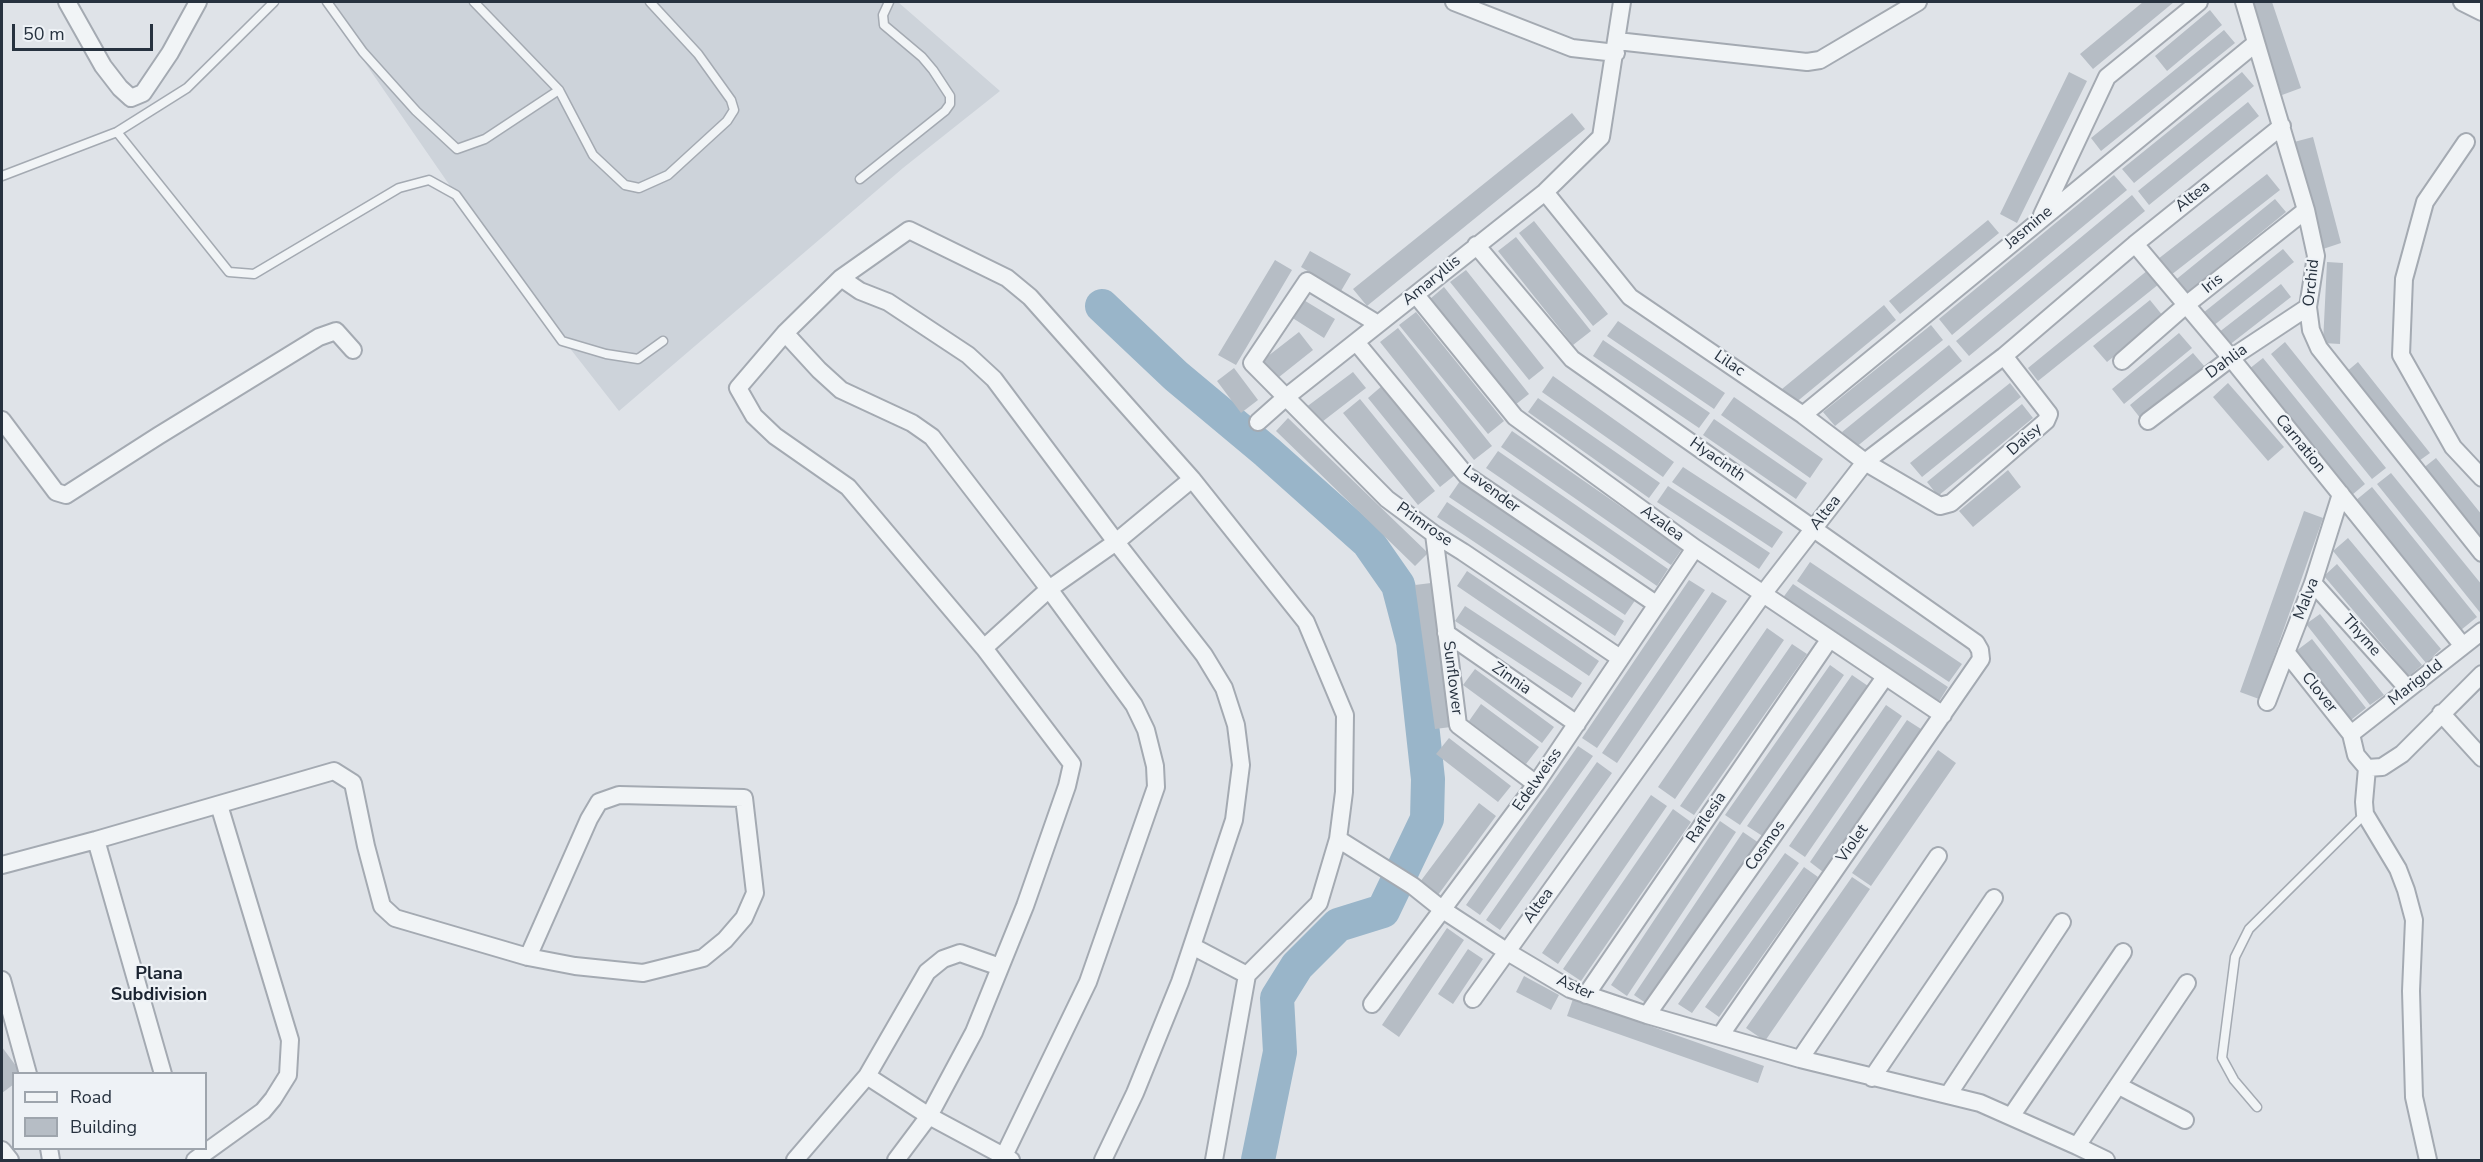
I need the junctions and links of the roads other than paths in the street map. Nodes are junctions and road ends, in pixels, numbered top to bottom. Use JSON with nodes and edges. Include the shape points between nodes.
{"nodes":[{"id":1,"x":67,"y":2,"type":"edge"},
{"id":2,"x":198,"y":2,"type":"edge"},
{"id":3,"x":274,"y":2,"type":"edge"},
{"id":4,"x":327,"y":2,"type":"edge"},
{"id":5,"x":474,"y":2,"type":"edge"},
{"id":6,"x":650,"y":2,"type":"edge"},
{"id":7,"x":889,"y":2,"type":"edge"},
{"id":8,"x":1454,"y":2,"type":"edge"},
{"id":9,"x":1622,"y":2,"type":"edge"},
{"id":10,"x":1918,"y":2,"type":"edge"},
{"id":11,"x":2199,"y":2,"type":"edge"},
{"id":12,"x":2244,"y":2,"type":"edge"},
{"id":13,"x":2462,"y":2,"type":"edge"},
{"id":14,"x":2481,"y":12,"type":"edge"},
{"id":15,"x":2256,"y":43,"type":"junction"},
{"id":16,"x":1616,"y":47,"type":"junction"},
{"id":17,"x":560,"y":90,"type":"junction"},
{"id":18,"x":2282,"y":126,"type":"junction"},
{"id":19,"x":117,"y":132,"type":"junction"},
{"id":20,"x":2466,"y":142,"type":"dead end"},
{"id":21,"x":2,"y":176,"type":"edge"},
{"id":22,"x":860,"y":179,"type":"dead end"},
{"id":23,"x":1545,"y":192,"type":"junction"},
{"id":24,"x":2306,"y":210,"type":"junction"},
{"id":25,"x":2041,"y":218,"type":"junction"},
{"id":26,"x":2135,"y":244,"type":"junction"},
{"id":27,"x":1476,"y":245,"type":"junction"},
{"id":28,"x":841,"y":278,"type":"junction"},
{"id":29,"x":1416,"y":295,"type":"junction"},
{"id":30,"x":2186,"y":305,"type":"junction"},
{"id":31,"x":2308,"y":307,"type":"junction"},
{"id":32,"x":1377,"y":324,"type":"junction"},
{"id":33,"x":785,"y":333,"type":"junction"},
{"id":34,"x":663,"y":341,"type":"dead end"},
{"id":35,"x":1356,"y":342,"type":"junction"},
{"id":36,"x":353,"y":350,"type":"dead end"},
{"id":37,"x":2004,"y":356,"type":"junction"},
{"id":38,"x":2231,"y":358,"type":"junction"},
{"id":39,"x":2122,"y":361,"type":"dead end"},
{"id":40,"x":1285,"y":398,"type":"junction"},
{"id":41,"x":1803,"y":415,"type":"junction"},
{"id":42,"x":2,"y":420,"type":"edge"},
{"id":43,"x":2148,"y":421,"type":"dead end"},
{"id":44,"x":1258,"y":422,"type":"dead end"},
{"id":45,"x":1865,"y":462,"type":"junction"},
{"id":46,"x":2481,"y":478,"type":"edge"},
{"id":47,"x":1191,"y":479,"type":"junction"},
{"id":48,"x":2341,"y":494,"type":"junction"},
{"id":49,"x":1940,"y":506,"type":"joint"},
{"id":50,"x":1815,"y":528,"type":"junction"},
{"id":51,"x":1434,"y":534,"type":"junction"},
{"id":52,"x":1116,"y":542,"type":"junction"},
{"id":53,"x":1695,"y":548,"type":"junction"},
{"id":54,"x":2481,"y":553,"type":"edge"},
{"id":55,"x":2313,"y":583,"type":"junction"},
{"id":56,"x":1049,"y":590,"type":"junction"},
{"id":57,"x":1763,"y":594,"type":"junction"},
{"id":58,"x":1656,"y":604,"type":"junction"},
{"id":59,"x":2481,"y":632,"type":"edge"},
{"id":60,"x":1446,"y":633,"type":"junction"},
{"id":61,"x":1829,"y":640,"type":"junction"},
{"id":62,"x":2463,"y":646,"type":"junction"},
{"id":63,"x":984,"y":648,"type":"junction"},
{"id":64,"x":1980,"y":650,"type":"joint"},
{"id":65,"x":2286,"y":652,"type":"junction"},
{"id":66,"x":1620,"y":658,"type":"junction"},
{"id":67,"x":2481,"y":674,"type":"edge"},
{"id":68,"x":1885,"y":677,"type":"junction"},
{"id":69,"x":2408,"y":689,"type":"junction"},
{"id":70,"x":2267,"y":702,"type":"dead end"},
{"id":71,"x":2441,"y":713,"type":"junction"},
{"id":72,"x":1943,"y":715,"type":"junction"},
{"id":73,"x":1576,"y":724,"type":"junction"},
{"id":74,"x":2351,"y":734,"type":"junction"},
{"id":75,"x":2481,"y":758,"type":"edge"},
{"id":76,"x":2367,"y":768,"type":"junction"},
{"id":77,"x":1536,"y":784,"type":"junction"},
{"id":78,"x":219,"y":805,"type":"junction"},
{"id":79,"x":2365,"y":814,"type":"junction"},
{"id":80,"x":1338,"y":839,"type":"junction"},
{"id":81,"x":96,"y":840,"type":"junction"},
{"id":82,"x":1938,"y":856,"type":"dead end"},
{"id":83,"x":2,"y":865,"type":"edge"},
{"id":84,"x":1994,"y":898,"type":"dead end"},
{"id":85,"x":1443,"y":910,"type":"junction"},
{"id":86,"x":2062,"y":922,"type":"dead end"},
{"id":87,"x":1192,"y":946,"type":"junction"},
{"id":88,"x":1506,"y":951,"type":"junction"},
{"id":89,"x":2123,"y":952,"type":"dead end"},
{"id":90,"x":528,"y":957,"type":"junction"},
{"id":91,"x":1000,"y":968,"type":"junction"},
{"id":92,"x":1247,"y":975,"type":"junction"},
{"id":93,"x":2,"y":980,"type":"edge"},
{"id":94,"x":2187,"y":982,"type":"dead end"},
{"id":95,"x":1586,"y":995,"type":"junction"},
{"id":96,"x":1473,"y":999,"type":"dead end"},
{"id":97,"x":1372,"y":1005,"type":"dead end"},
{"id":98,"x":1647,"y":1015,"type":"junction"},
{"id":99,"x":1720,"y":1036,"type":"junction"},
{"id":100,"x":1800,"y":1059,"type":"junction"},
{"id":101,"x":27,"y":1072,"type":"edge"},
{"id":102,"x":162,"y":1072,"type":"edge"},
{"id":103,"x":867,"y":1076,"type":"junction"},
{"id":104,"x":1872,"y":1078,"type":"junction"},
{"id":105,"x":2119,"y":1086,"type":"junction"},
{"id":106,"x":1948,"y":1095,"type":"junction"},
{"id":107,"x":2257,"y":1107,"type":"dead end"},
{"id":108,"x":2012,"y":1115,"type":"junction"},
{"id":109,"x":929,"y":1116,"type":"junction"},
{"id":110,"x":2185,"y":1120,"type":"dead end"},
{"id":111,"x":2077,"y":1146,"type":"junction"},
{"id":112,"x":2,"y":1150,"type":"edge"},
{"id":113,"x":1005,"y":1159,"type":"edge"},
{"id":114,"x":10,"y":1161,"type":"edge"},
{"id":115,"x":195,"y":1161,"type":"edge"},
{"id":116,"x":795,"y":1161,"type":"edge"},
{"id":117,"x":896,"y":1161,"type":"edge"},
{"id":118,"x":1103,"y":1161,"type":"edge"},
{"id":119,"x":1214,"y":1161,"type":"edge"},
{"id":120,"x":2106,"y":1161,"type":"edge"},
{"id":121,"x":2428,"y":1161,"type":"edge"}],
"edges":[{"from":1,"to":2,"type":"street","via":[[104,66],[131,98],[143,93]]},
{"from":3,"to":19,"type":"lane","via":[[188,88]]},
{"from":4,"to":17,"type":"lane","via":[[363,52],[457,149],[485,139]]},
{"from":5,"to":17,"type":"lane"},
{"from":6,"to":17,"type":"lane","via":[[688,42],[731,100],[734,110],[727,121],[668,175],[639,188],[625,185],[593,155]]},
{"from":7,"to":22,"type":"lane","via":[[883,15],[884,26],[922,57],[950,96],[950,104]]},
{"from":8,"to":16,"type":"street","via":[[1572,48]]},
{"from":9,"to":16,"type":"street"},
{"from":10,"to":16,"type":"street","via":[[1820,60],[1807,62]]},
{"from":11,"to":25,"type":"street","via":[[2107,77]]},
{"from":12,"to":15,"type":"street","name":"Orchid"},
{"from":13,"to":14,"type":"street"},
{"from":15,"to":18,"type":"street","name":"Orchid"},
{"from":15,"to":25,"type":"street","name":"Jasmine"},
{"from":16,"to":23,"type":"street","name":"Amaryllis","via":[[1601,137]]},
{"from":18,"to":24,"type":"street","name":"Orchid"},
{"from":18,"to":26,"type":"street","name":"Altea"},
{"from":19,"to":21,"type":"lane"},
{"from":19,"to":34,"type":"lane","via":[[229,272],[254,274],[399,188],[429,180],[456,195],[562,341],[638,359]]},
{"from":20,"to":46,"type":"street","via":[[2424,202],[2403,279],[2401,355],[2453,447]]},
{"from":23,"to":27,"type":"street","name":"Amaryllis"},
{"from":23,"to":41,"type":"street","name":"Lilac","via":[[1630,297]]},
{"from":24,"to":30,"type":"street","name":"Iris"},
{"from":24,"to":31,"type":"street","name":"Orchid","via":[[2316,256]]},
{"from":25,"to":41,"type":"street","name":"Jasmine"},
{"from":26,"to":30,"type":"street","name":"Carnation"},
{"from":26,"to":37,"type":"street","name":"Altea"},
{"from":27,"to":29,"type":"street","name":"Amaryllis"},
{"from":27,"to":50,"type":"street","name":"Hyacinth","via":[[1572,358]]},
{"from":28,"to":33,"type":"street"},
{"from":28,"to":47,"type":"street","via":[[909,230],[1007,278],[1030,297]]},
{"from":28,"to":52,"type":"street","via":[[888,302],[968,355],[994,379]]},
{"from":29,"to":32,"type":"street","name":"Amaryllis"},
{"from":29,"to":53,"type":"street","name":"Azalea","via":[[1515,417]]},
{"from":30,"to":38,"type":"street","name":"Carnation"},
{"from":30,"to":39,"type":"street","name":"Iris"},
{"from":31,"to":38,"type":"street","name":"Dahlia"},
{"from":31,"to":54,"type":"street","name":"Orchid","via":[[2311,330],[2319,348]]},
{"from":32,"to":35,"type":"street","name":"Amaryllis"},
{"from":32,"to":40,"type":"street","name":"Primrose","via":[[1307,281],[1252,363]]},
{"from":33,"to":56,"type":"street","via":[[841,390],[912,423],[932,437]]},
{"from":33,"to":63,"type":"street","via":[[738,388],[754,416],[775,436],[848,487]]},
{"from":35,"to":40,"type":"street","name":"Amaryllis"},
{"from":35,"to":58,"type":"street","name":"Lavender","via":[[1467,475]]},
{"from":36,"to":42,"type":"street","via":[[336,332],[319,337],[66,495],[56,492]]},
{"from":37,"to":45,"type":"street","name":"Altea"},
{"from":37,"to":49,"type":"street","name":"Daisy","via":[[2049,414],[2046,421],[1951,503]]},
{"from":38,"to":43,"type":"street","name":"Dahlia"},
{"from":38,"to":48,"type":"street","name":"Carnation"},
{"from":40,"to":44,"type":"street","name":"Amaryllis"},
{"from":40,"to":51,"type":"street","name":"Primrose","via":[[1387,499]]},
{"from":41,"to":45,"type":"street","name":"Lilac"},
{"from":45,"to":49,"type":"street","name":"Lilac"},
{"from":45,"to":50,"type":"street","name":"Altea"},
{"from":47,"to":52,"type":"street"},
{"from":47,"to":80,"type":"street","via":[[1306,622],[1345,715],[1344,792]]},
{"from":48,"to":55,"type":"street","name":"Malva"},
{"from":48,"to":62,"type":"street","name":"Carnation"},
{"from":50,"to":57,"type":"street","name":"Altea"},
{"from":50,"to":64,"type":"street","name":"Hyacinth","via":[[1976,643]]},
{"from":51,"to":60,"type":"street","name":"Sunflower"},
{"from":51,"to":66,"type":"street","name":"Primrose"},
{"from":52,"to":56,"type":"street"},
{"from":52,"to":87,"type":"street","via":[[1204,655],[1224,688],[1236,725],[1241,765],[1234,820]]},
{"from":53,"to":57,"type":"street","name":"Azalea"},
{"from":53,"to":58,"type":"street","name":"Edelweiss"},
{"from":55,"to":65,"type":"street","name":"Malva"},
{"from":55,"to":69,"type":"street","name":"Thyme"},
{"from":56,"to":63,"type":"street"},
{"from":56,"to":113,"type":"street","via":[[1134,705],[1146,730],[1156,787],[1088,982]]},
{"from":57,"to":61,"type":"street","name":"Azalea"},
{"from":57,"to":88,"type":"street","name":"Altea"},
{"from":58,"to":66,"type":"street","name":"Edelweiss"},
{"from":59,"to":62,"type":"street","name":"Marigold"},
{"from":60,"to":73,"type":"street","name":"Zinnia"},
{"from":60,"to":77,"type":"street","name":"Sunflower","via":[[1458,724]]},
{"from":61,"to":68,"type":"street","name":"Azalea"},
{"from":61,"to":95,"type":"street","name":"Raflesia"},
{"from":62,"to":69,"type":"street","name":"Marigold"},
{"from":63,"to":91,"type":"street","via":[[1072,764]]},
{"from":64,"to":72,"type":"street","name":"Violet","via":[[1981,659]]},
{"from":65,"to":70,"type":"street","name":"Malva"},
{"from":65,"to":74,"type":"street","name":"Clover"},
{"from":66,"to":73,"type":"street","name":"Edelweiss"},
{"from":67,"to":71,"type":"street"},
{"from":68,"to":72,"type":"street","name":"Azalea"},
{"from":68,"to":98,"type":"street","name":"Cosmos"},
{"from":69,"to":74,"type":"street","name":"Marigold"},
{"from":71,"to":75,"type":"street"},
{"from":71,"to":76,"type":"street","via":[[2402,754],[2382,767]]},
{"from":72,"to":99,"type":"street","name":"Violet"},
{"from":73,"to":77,"type":"street","name":"Edelweiss"},
{"from":74,"to":76,"type":"street","name":"Clover","via":[[2356,755]]},
{"from":76,"to":79,"type":"street"},
{"from":77,"to":85,"type":"street","name":"Edelweiss"},
{"from":78,"to":81,"type":"street"},
{"from":78,"to":90,"type":"street","via":[[334,771],[344,775],[353,783],[379,896],[388,913]]},
{"from":78,"to":115,"type":"street","via":[[290,1040],[288,1075],[263,1111]]},
{"from":79,"to":107,"type":"lane","via":[[2249,928],[2235,957],[2222,1058],[2234,1080]]},
{"from":79,"to":121,"type":"street","via":[[2398,869],[2414,920],[2414,1096]]},
{"from":80,"to":85,"type":"street","name":"Aster","via":[[1413,886]]},
{"from":80,"to":92,"type":"street","via":[[1319,903]]},
{"from":81,"to":83,"type":"street"},
{"from":81,"to":102,"type":"street"},
{"from":82,"to":100,"type":"street"},
{"from":84,"to":104,"type":"street"},
{"from":85,"to":88,"type":"street","name":"Aster"},
{"from":85,"to":97,"type":"street","name":"Edelweiss"},
{"from":86,"to":106,"type":"street"},
{"from":87,"to":92,"type":"street"},
{"from":87,"to":118,"type":"street","via":[[1135,1093]]},
{"from":88,"to":95,"type":"street","name":"Aster"},
{"from":88,"to":96,"type":"street","name":"Altea"},
{"from":89,"to":108,"type":"street"},
{"from":90,"to":90,"type":"street","via":[[643,973],[703,958],[744,918],[755,893],[744,798],[619,795],[599,802]]},
{"from":91,"to":103,"type":"street","via":[[960,953],[943,959],[927,972]]},
{"from":91,"to":109,"type":"street","via":[[974,1032]]},
{"from":92,"to":119,"type":"street"},
{"from":93,"to":101,"type":"street"},
{"from":94,"to":105,"type":"street"},
{"from":95,"to":98,"type":"street","name":"Aster"},
{"from":98,"to":99,"type":"street","name":"Aster"},
{"from":99,"to":100,"type":"street","name":"Aster"},
{"from":100,"to":104,"type":"street","name":"Aster"},
{"from":103,"to":109,"type":"street"},
{"from":103,"to":116,"type":"street"},
{"from":104,"to":106,"type":"street","name":"Aster"},
{"from":105,"to":110,"type":"street"},
{"from":105,"to":111,"type":"street"},
{"from":106,"to":108,"type":"street","name":"Aster"},
{"from":108,"to":111,"type":"street","name":"Aster"},
{"from":109,"to":113,"type":"street"},
{"from":109,"to":117,"type":"street"},
{"from":111,"to":120,"type":"street","name":"Aster"},
{"from":112,"to":114,"type":"street"}]}
